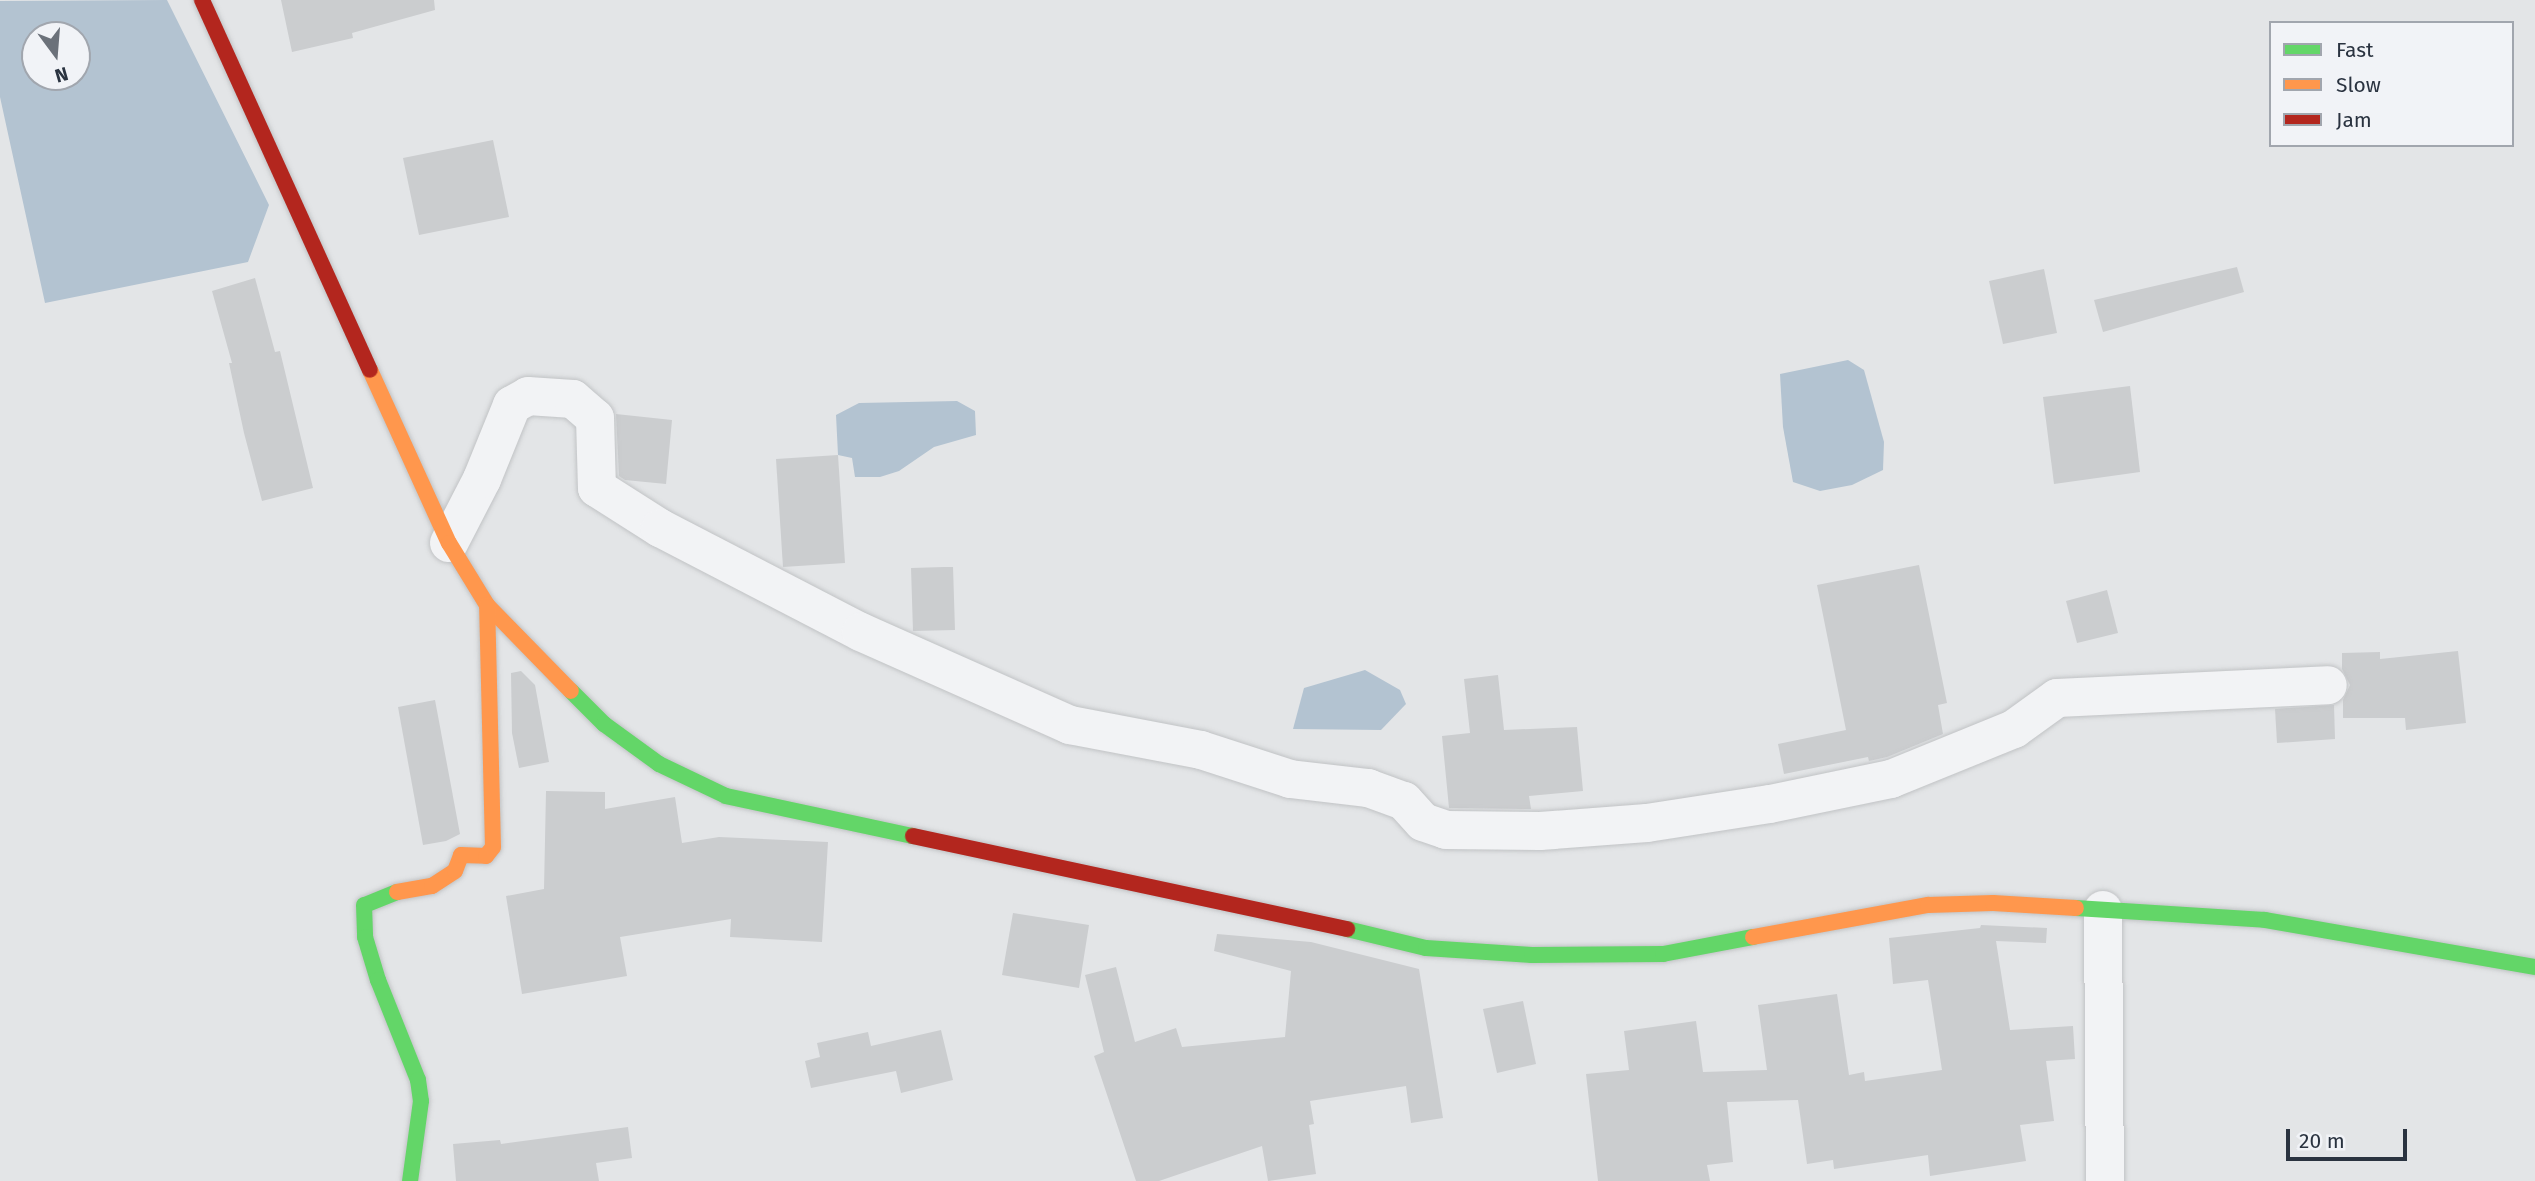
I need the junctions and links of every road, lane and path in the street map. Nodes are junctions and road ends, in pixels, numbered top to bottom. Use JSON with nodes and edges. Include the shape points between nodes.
{"nodes":[{"id":1,"x":202,"y":0,"type":"edge"},
{"id":2,"x":449,"y":543,"type":"junction"},
{"id":3,"x":487,"y":606,"type":"junction"},
{"id":4,"x":2328,"y":685,"type":"dead end"},
{"id":5,"x":2103,"y":910,"type":"junction"},
{"id":6,"x":2535,"y":967,"type":"edge"},
{"id":7,"x":410,"y":1181,"type":"edge"},
{"id":8,"x":2105,"y":1181,"type":"edge"}],
"edges":[{"from":1,"to":2,"type":"street"},
{"from":2,"to":3,"type":"street"},
{"from":2,"to":4,"type":"street","via":[[512,405],[528,396],[573,399],[595,418],[597,488],[660,528],[861,632],[1070,725],[1201,750],[1290,779],[1368,788],[1404,801],[1423,822],[1446,830],[1539,831],[1647,823],[1891,779],[2014,729],[2057,698]]},
{"from":3,"to":5,"type":"street","via":[[604,724],[659,764],[726,796],[1312,920],[1399,943],[1532,955],[1663,954],[1928,905],[1993,903]]},
{"from":3,"to":7,"type":"street","via":[[493,847],[486,856],[461,855],[455,871],[432,886],[393,893],[364,905],[365,937],[377,980],[418,1080],[421,1101]]},
{"from":5,"to":6,"type":"street","via":[[2265,920]]},
{"from":5,"to":8,"type":"street"}]}
